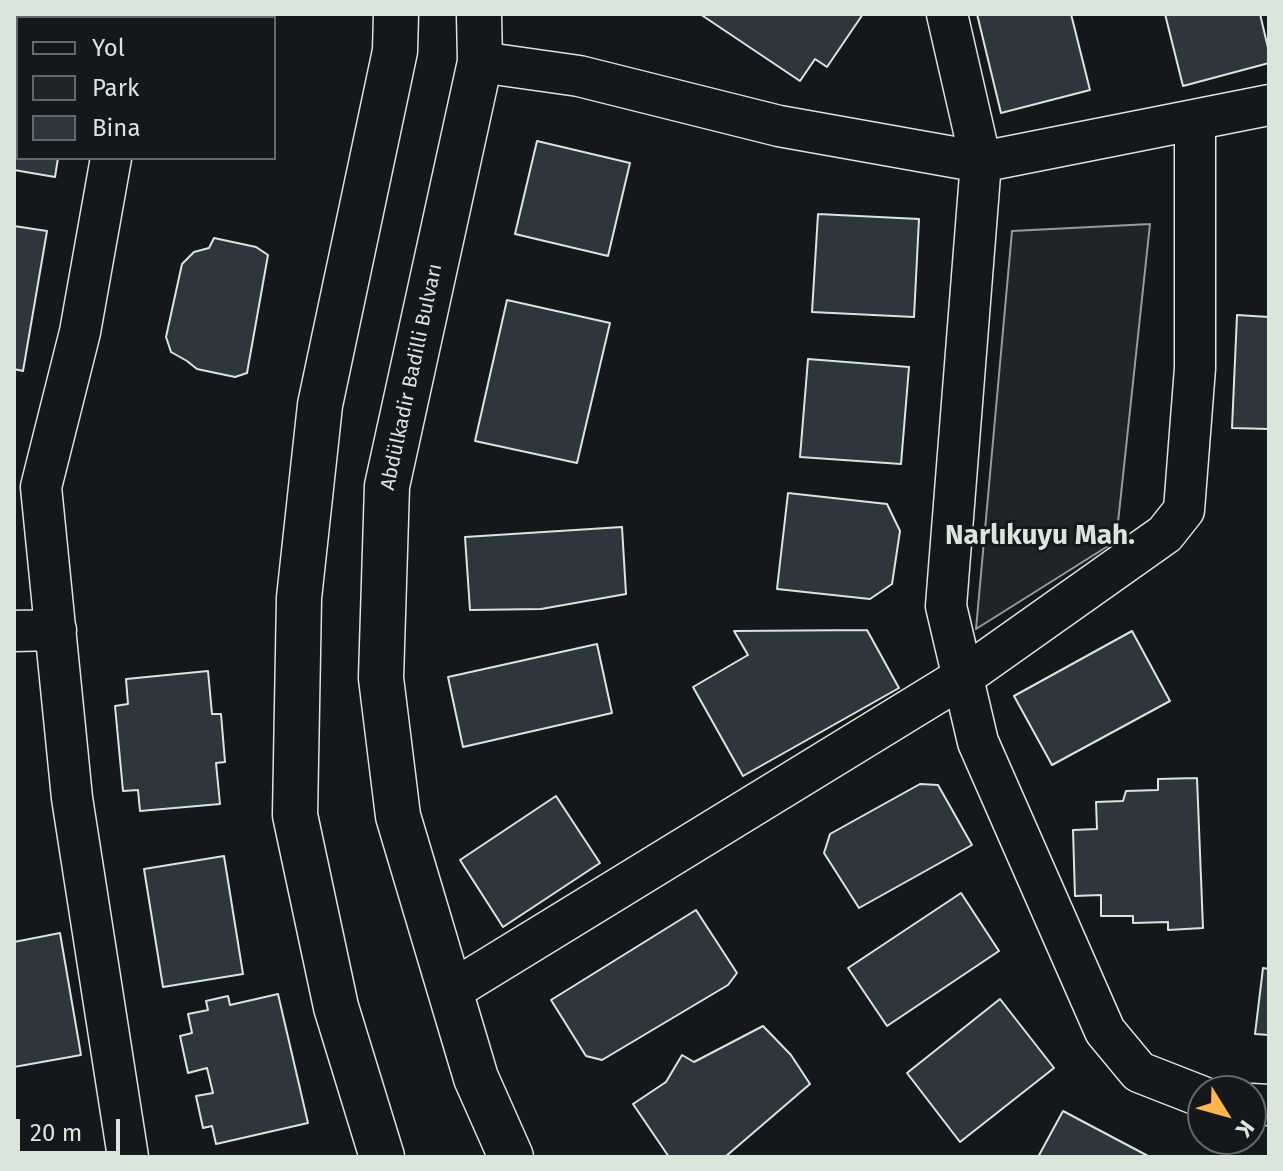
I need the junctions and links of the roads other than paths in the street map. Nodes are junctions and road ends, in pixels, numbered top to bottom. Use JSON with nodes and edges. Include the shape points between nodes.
{"nodes":[{"id":1,"x":396,"y":14,"type":"edge"},
{"id":2,"x":479,"y":14,"type":"edge"},
{"id":3,"x":947,"y":14,"type":"edge"},
{"id":4,"x":480,"y":62,"type":"junction"},
{"id":5,"x":1269,"y":105,"type":"edge"},
{"id":6,"x":1195,"y":120,"type":"junction"},
{"id":7,"x":111,"y":160,"type":"edge"},
{"id":8,"x":981,"y":162,"type":"junction"},
{"id":9,"x":56,"y":630,"type":"junction"},
{"id":10,"x":14,"y":631,"type":"edge"},
{"id":11,"x":963,"y":677,"type":"junction"},
{"id":12,"x":451,"y":991,"type":"junction"},
{"id":13,"x":1187,"y":1091,"type":"edge"},
{"id":14,"x":128,"y":1157,"type":"edge"},
{"id":15,"x":382,"y":1157,"type":"edge"},
{"id":16,"x":511,"y":1157,"type":"edge"}],
"edges":[{"from":1,"to":15,"type":"main road","via":[[395,51],[320,405],[299,598],[295,815],[336,1007]]},
{"from":2,"to":4,"type":"main road","name":"Abdülkadir Badilli Bulvarı"},
{"from":3,"to":8,"type":"street"},
{"from":4,"to":8,"type":"street","via":[[579,76],[779,126]]},
{"from":4,"to":12,"type":"main road","name":"Abdülkadir Badilli Bulvarı","via":[[387,486],[381,678],[398,816]]},
{"from":5,"to":6,"type":"street"},
{"from":6,"to":8,"type":"street"},
{"from":6,"to":11,"type":"street","via":[[1195,368],[1184,510],[1165,534]]},
{"from":7,"to":9,"type":"street","via":[[80,332],[41,487]]},
{"from":8,"to":11,"type":"street","via":[[946,606]]},
{"from":9,"to":10,"type":"street"},
{"from":9,"to":14,"type":"street","via":[[72,798]]},
{"from":11,"to":12,"type":"street"},
{"from":11,"to":13,"type":"street","via":[[978,742],[1105,1031],[1139,1072]]},
{"from":12,"to":16,"type":"main road","name":"Abdülkadir Badilli Bulvarı","via":[[476,1078]]}]}
